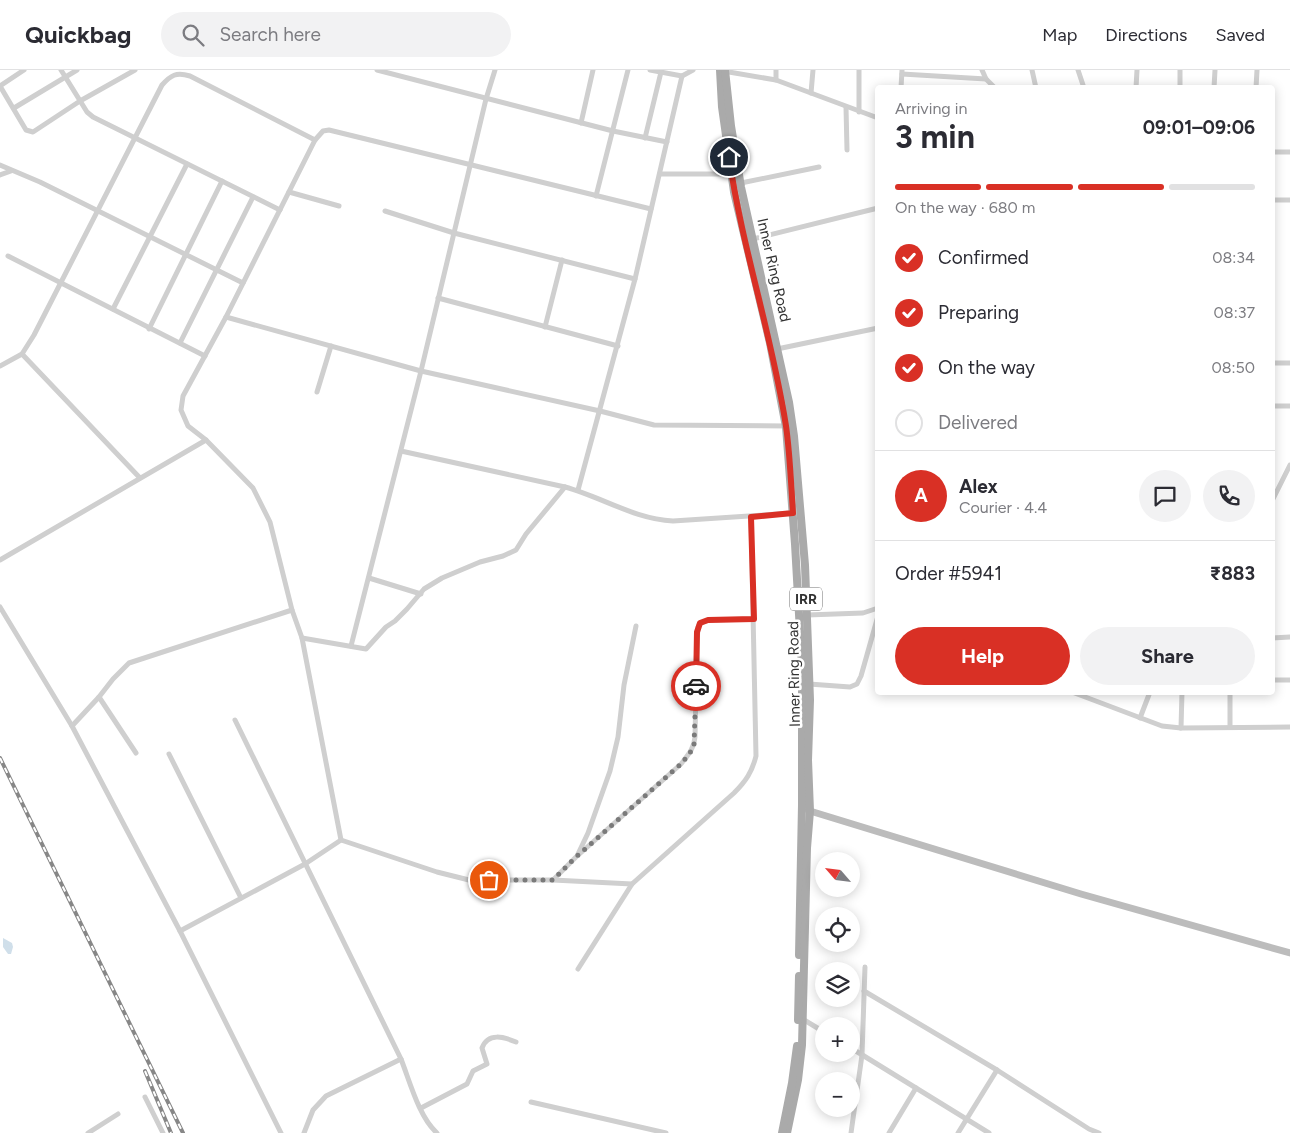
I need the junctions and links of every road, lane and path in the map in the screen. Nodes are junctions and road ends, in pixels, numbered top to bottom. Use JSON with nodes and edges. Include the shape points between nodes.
{"nodes":[{"id":1,"x":24,"y":70,"type":"edge"},
{"id":2,"x":61,"y":70,"type":"edge"},
{"id":3,"x":77,"y":70,"type":"edge"},
{"id":4,"x":135,"y":70,"type":"edge"},
{"id":5,"x":192,"y":70,"type":"edge"},
{"id":6,"x":377,"y":70,"type":"edge"},
{"id":7,"x":495,"y":70,"type":"edge"},
{"id":8,"x":593,"y":70,"type":"edge"},
{"id":9,"x":628,"y":70,"type":"edge"},
{"id":10,"x":650,"y":70,"type":"edge"},
{"id":11,"x":693,"y":70,"type":"edge"},
{"id":12,"x":722,"y":70,"type":"edge"},
{"id":13,"x":776,"y":70,"type":"edge"},
{"id":14,"x":813,"y":70,"type":"edge"},
{"id":15,"x":859,"y":70,"type":"edge"},
{"id":16,"x":982,"y":70,"type":"edge"},
{"id":17,"x":1032,"y":70,"type":"edge"},
{"id":18,"x":1078,"y":70,"type":"edge"},
{"id":19,"x":1138,"y":70,"type":"edge"},
{"id":20,"x":1180,"y":70,"type":"edge"},
{"id":21,"x":1215,"y":70,"type":"edge"},
{"id":22,"x":1257,"y":70,"type":"edge"},
{"id":23,"x":661,"y":72,"type":"junction"},
{"id":24,"x":902,"y":72,"type":"edge"},
{"id":25,"x":930,"y":73,"type":"edge"},
{"id":26,"x":190,"y":76,"type":"junction"},
{"id":27,"x":682,"y":76,"type":"junction"},
{"id":28,"x":65,"y":77,"type":"junction"},
{"id":29,"x":986,"y":79,"type":"junction"},
{"id":30,"x":776,"y":80,"type":"junction"},
{"id":31,"x":901,"y":85,"type":"edge"},
{"id":32,"x":993,"y":85,"type":"edge"},
{"id":33,"x":1035,"y":85,"type":"edge"},
{"id":34,"x":1083,"y":85,"type":"edge"},
{"id":35,"x":1136,"y":85,"type":"edge"},
{"id":36,"x":1180,"y":85,"type":"edge"},
{"id":37,"x":1214,"y":85,"type":"edge"},
{"id":38,"x":1256,"y":85,"type":"edge"},
{"id":39,"x":0,"y":86,"type":"edge"},
{"id":40,"x":811,"y":93,"type":"junction"},
{"id":41,"x":486,"y":99,"type":"junction"},
{"id":42,"x":80,"y":101,"type":"junction"},
{"id":43,"x":846,"y":107,"type":"junction"},
{"id":44,"x":14,"y":108,"type":"junction"},
{"id":45,"x":859,"y":112,"type":"junction"},
{"id":46,"x":875,"y":117,"type":"edge"},
{"id":47,"x":581,"y":123,"type":"junction"},
{"id":48,"x":613,"y":131,"type":"junction"},
{"id":49,"x":135,"y":138,"type":"junction"},
{"id":50,"x":645,"y":138,"type":"junction"},
{"id":51,"x":315,"y":140,"type":"junction"},
{"id":52,"x":667,"y":142,"type":"junction"},
{"id":53,"x":848,"y":150,"type":"dead end"},
{"id":54,"x":1275,"y":152,"type":"edge"},
{"id":55,"x":1290,"y":152,"type":"edge"},
{"id":56,"x":186,"y":164,"type":"junction"},
{"id":57,"x":0,"y":165,"type":"edge"},
{"id":58,"x":471,"y":165,"type":"junction"},
{"id":59,"x":819,"y":167,"type":"dead end"},
{"id":60,"x":11,"y":170,"type":"junction"},
{"id":61,"x":660,"y":174,"type":"junction"},
{"id":62,"x":732,"y":174,"type":"junction"},
{"id":63,"x":0,"y":175,"type":"edge"},
{"id":64,"x":222,"y":181,"type":"junction"},
{"id":65,"x":741,"y":183,"type":"junction"},
{"id":66,"x":289,"y":192,"type":"junction"},
{"id":67,"x":596,"y":196,"type":"junction"},
{"id":68,"x":253,"y":197,"type":"junction"},
{"id":69,"x":1275,"y":200,"type":"edge"},
{"id":70,"x":1290,"y":200,"type":"edge"},
{"id":71,"x":339,"y":206,"type":"dead end"},
{"id":72,"x":651,"y":209,"type":"junction"},
{"id":73,"x":875,"y":209,"type":"edge"},
{"id":74,"x":280,"y":210,"type":"junction"},
{"id":75,"x":385,"y":211,"type":"dead end"},
{"id":76,"x":98,"y":212,"type":"junction"},
{"id":77,"x":454,"y":233,"type":"junction"},
{"id":78,"x":150,"y":236,"type":"junction"},
{"id":79,"x":753,"y":239,"type":"junction"},
{"id":80,"x":185,"y":254,"type":"junction"},
{"id":81,"x":8,"y":256,"type":"dead end"},
{"id":82,"x":562,"y":260,"type":"junction"},
{"id":83,"x":217,"y":269,"type":"junction"},
{"id":84,"x":636,"y":279,"type":"junction"},
{"id":85,"x":243,"y":283,"type":"junction"},
{"id":86,"x":61,"y":284,"type":"junction"},
{"id":87,"x":438,"y":298,"type":"junction"},
{"id":88,"x":113,"y":309,"type":"junction"},
{"id":89,"x":226,"y":317,"type":"junction"},
{"id":90,"x":545,"y":326,"type":"junction"},
{"id":91,"x":149,"y":329,"type":"junction"},
{"id":92,"x":875,"y":329,"type":"edge"},
{"id":93,"x":180,"y":343,"type":"junction"},
{"id":94,"x":331,"y":346,"type":"junction"},
{"id":95,"x":618,"y":346,"type":"junction"},
{"id":96,"x":777,"y":349,"type":"junction"},
{"id":97,"x":22,"y":354,"type":"junction"},
{"id":98,"x":205,"y":356,"type":"junction"},
{"id":99,"x":1290,"y":363,"type":"edge"},
{"id":100,"x":1275,"y":364,"type":"edge"},
{"id":101,"x":0,"y":366,"type":"edge"},
{"id":102,"x":422,"y":371,"type":"junction"},
{"id":103,"x":317,"y":392,"type":"dead end"},
{"id":104,"x":1275,"y":406,"type":"edge"},
{"id":105,"x":1290,"y":406,"type":"edge"},
{"id":106,"x":600,"y":411,"type":"junction"},
{"id":107,"x":790,"y":425,"type":"junction"},
{"id":108,"x":206,"y":440,"type":"junction"},
{"id":109,"x":401,"y":451,"type":"junction"},
{"id":110,"x":1290,"y":465,"type":"edge"},
{"id":111,"x":1288,"y":475,"type":"edge"},
{"id":112,"x":140,"y":478,"type":"junction"},
{"id":113,"x":566,"y":486,"type":"junction"},
{"id":114,"x":578,"y":490,"type":"junction"},
{"id":115,"x":1275,"y":496,"type":"edge"},
{"id":116,"x":793,"y":513,"type":"junction"},
{"id":117,"x":751,"y":517,"type":"junction"},
{"id":118,"x":0,"y":560,"type":"edge"},
{"id":119,"x":369,"y":578,"type":"junction"},
{"id":120,"x":421,"y":594,"type":"junction"},
{"id":121,"x":0,"y":607,"type":"edge"},
{"id":122,"x":875,"y":609,"type":"edge"},
{"id":123,"x":292,"y":610,"type":"junction"},
{"id":124,"x":806,"y":615,"type":"junction"},
{"id":125,"x":754,"y":619,"type":"junction"},
{"id":126,"x":636,"y":626,"type":"dead end"},
{"id":127,"x":875,"y":627,"type":"edge"},
{"id":128,"x":1290,"y":637,"type":"edge"},
{"id":129,"x":302,"y":638,"type":"junction"},
{"id":130,"x":1275,"y":638,"type":"edge"},
{"id":131,"x":351,"y":646,"type":"junction"},
{"id":132,"x":1275,"y":680,"type":"edge"},
{"id":133,"x":1290,"y":680,"type":"edge"},
{"id":134,"x":809,"y":684,"type":"junction"},
{"id":135,"x":1080,"y":695,"type":"edge"},
{"id":136,"x":1093,"y":695,"type":"edge"},
{"id":137,"x":1149,"y":695,"type":"edge"},
{"id":138,"x":1182,"y":695,"type":"edge"},
{"id":139,"x":1230,"y":695,"type":"edge"},
{"id":140,"x":99,"y":697,"type":"junction"},
{"id":141,"x":1092,"y":700,"type":"junction"},
{"id":142,"x":1140,"y":718,"type":"junction"},
{"id":143,"x":235,"y":720,"type":"dead end"},
{"id":144,"x":72,"y":726,"type":"junction"},
{"id":145,"x":1230,"y":727,"type":"junction"},
{"id":146,"x":1290,"y":727,"type":"edge"},
{"id":147,"x":1182,"y":728,"type":"junction"},
{"id":148,"x":136,"y":754,"type":"dead end"},
{"id":149,"x":169,"y":754,"type":"dead end"},
{"id":150,"x":802,"y":805,"type":"junction"},
{"id":151,"x":810,"y":811,"type":"junction"},
{"id":152,"x":340,"y":840,"type":"junction"},
{"id":153,"x":576,"y":857,"type":"junction"},
{"id":154,"x":305,"y":864,"type":"junction"},
{"id":155,"x":553,"y":880,"type":"junction"},
{"id":156,"x":632,"y":884,"type":"junction"},
{"id":157,"x":241,"y":898,"type":"junction"},
{"id":158,"x":180,"y":930,"type":"junction"},
{"id":159,"x":1290,"y":953,"type":"edge"},
{"id":160,"x":865,"y":966,"type":"dead end"},
{"id":161,"x":578,"y":969,"type":"dead end"},
{"id":162,"x":864,"y":992,"type":"junction"},
{"id":163,"x":801,"y":1018,"type":"junction"},
{"id":164,"x":815,"y":1027,"type":"edge"},
{"id":165,"x":516,"y":1042,"type":"dead end"},
{"id":166,"x":862,"y":1055,"type":"junction"},
{"id":167,"x":400,"y":1059,"type":"junction"},
{"id":168,"x":997,"y":1070,"type":"junction"},
{"id":169,"x":916,"y":1088,"type":"junction"},
{"id":170,"x":145,"y":1098,"type":"dead end"},
{"id":171,"x":531,"y":1102,"type":"dead end"},
{"id":172,"x":421,"y":1108,"type":"junction"},
{"id":173,"x":118,"y":1114,"type":"dead end"},
{"id":174,"x":966,"y":1120,"type":"junction"},
{"id":175,"x":1088,"y":1131,"type":"edge"},
{"id":176,"x":88,"y":1133,"type":"edge"},
{"id":177,"x":163,"y":1133,"type":"edge"},
{"id":178,"x":281,"y":1133,"type":"edge"},
{"id":179,"x":304,"y":1133,"type":"edge"},
{"id":180,"x":436,"y":1133,"type":"edge"},
{"id":181,"x":666,"y":1133,"type":"edge"},
{"id":182,"x":782,"y":1133,"type":"edge"},
{"id":183,"x":787,"y":1133,"type":"edge"},
{"id":184,"x":851,"y":1133,"type":"edge"},
{"id":185,"x":889,"y":1133,"type":"edge"},
{"id":186,"x":958,"y":1133,"type":"edge"},
{"id":187,"x":989,"y":1133,"type":"edge"},
{"id":188,"x":1099,"y":1133,"type":"edge"}],
"edges":[{"from":1,"to":39,"type":"street"},
{"from":2,"to":28,"type":"street"},
{"from":3,"to":28,"type":"street"},
{"from":4,"to":42,"type":"street"},
{"from":5,"to":26,"type":"street"},
{"from":6,"to":41,"type":"street"},
{"from":7,"to":41,"type":"street"},
{"from":8,"to":47,"type":"street"},
{"from":9,"to":48,"type":"street"},
{"from":10,"to":23,"type":"street"},
{"from":11,"to":27,"type":"street"},
{"from":12,"to":30,"type":"street"},
{"from":12,"to":62,"type":"main road","name":"Inner Ring Road","number":"IRR","via":[[722,107]]},
{"from":12,"to":65,"type":"main road","name":"Inner Ring Road","number":"IRR"},
{"from":13,"to":30,"type":"street"},
{"from":14,"to":40,"type":"street"},
{"from":15,"to":45,"type":"street"},
{"from":16,"to":29,"type":"street"},
{"from":17,"to":33,"type":"street"},
{"from":18,"to":34,"type":"street"},
{"from":19,"to":35,"type":"street"},
{"from":20,"to":36,"type":"street"},
{"from":21,"to":37,"type":"street"},
{"from":22,"to":38,"type":"street"},
{"from":23,"to":27,"type":"street"},
{"from":23,"to":50,"type":"street"},
{"from":24,"to":25,"type":"street"},
{"from":24,"to":31,"type":"street"},
{"from":25,"to":29,"type":"street","via":[[949,78]]},
{"from":26,"to":49,"type":"street","via":[[174,74],[162,85]]},
{"from":26,"to":51,"type":"street"},
{"from":27,"to":52,"type":"street"},
{"from":28,"to":42,"type":"street"},
{"from":28,"to":44,"type":"street"},
{"from":29,"to":32,"type":"street"},
{"from":30,"to":40,"type":"street"},
{"from":39,"to":44,"type":"street"},
{"from":40,"to":43,"type":"street"},
{"from":41,"to":47,"type":"street"},
{"from":41,"to":58,"type":"street"},
{"from":42,"to":44,"type":"street","via":[[33,132],[26,130]]},
{"from":42,"to":49,"type":"street","via":[[92,117]]},
{"from":43,"to":45,"type":"street"},
{"from":43,"to":53,"type":"street"},
{"from":45,"to":46,"type":"street"},
{"from":47,"to":48,"type":"street"},
{"from":48,"to":50,"type":"street"},
{"from":48,"to":67,"type":"street"},
{"from":49,"to":56,"type":"street"},
{"from":49,"to":76,"type":"street"},
{"from":50,"to":52,"type":"street"},
{"from":51,"to":58,"type":"street","via":[[319,134],[329,130]]},
{"from":51,"to":66,"type":"street"},
{"from":52,"to":61,"type":"street"},
{"from":54,"to":55,"type":"street"},
{"from":56,"to":64,"type":"street"},
{"from":56,"to":78,"type":"street"},
{"from":57,"to":60,"type":"street"},
{"from":58,"to":67,"type":"street"},
{"from":58,"to":77,"type":"street"},
{"from":59,"to":65,"type":"street"},
{"from":60,"to":63,"type":"street"},
{"from":60,"to":76,"type":"street"},
{"from":61,"to":62,"type":"street"},
{"from":61,"to":72,"type":"street"},
{"from":62,"to":107,"type":"main road","name":"Inner Ring Road","number":"IRR"},
{"from":64,"to":68,"type":"street"},
{"from":64,"to":80,"type":"street"},
{"from":65,"to":79,"type":"main road","name":"Inner Ring Road","number":"IRR"},
{"from":66,"to":71,"type":"street"},
{"from":66,"to":74,"type":"street"},
{"from":67,"to":72,"type":"street"},
{"from":68,"to":74,"type":"street"},
{"from":68,"to":83,"type":"street"},
{"from":69,"to":70,"type":"street"},
{"from":72,"to":84,"type":"street"},
{"from":73,"to":79,"type":"street"},
{"from":74,"to":85,"type":"street"},
{"from":75,"to":77,"type":"street"},
{"from":76,"to":78,"type":"street"},
{"from":76,"to":86,"type":"street"},
{"from":77,"to":82,"type":"street"},
{"from":77,"to":87,"type":"street"},
{"from":78,"to":80,"type":"street"},
{"from":78,"to":88,"type":"street"},
{"from":79,"to":96,"type":"main road","name":"Inner Ring Road","number":"IRR"},
{"from":80,"to":83,"type":"street"},
{"from":80,"to":91,"type":"street"},
{"from":81,"to":86,"type":"street"},
{"from":82,"to":84,"type":"street"},
{"from":82,"to":90,"type":"street"},
{"from":83,"to":85,"type":"street"},
{"from":83,"to":93,"type":"street"},
{"from":84,"to":95,"type":"street"},
{"from":85,"to":89,"type":"street"},
{"from":86,"to":88,"type":"street"},
{"from":86,"to":97,"type":"street"},
{"from":87,"to":90,"type":"street"},
{"from":87,"to":102,"type":"street"},
{"from":88,"to":91,"type":"street"},
{"from":89,"to":94,"type":"street"},
{"from":89,"to":98,"type":"street"},
{"from":90,"to":95,"type":"street"},
{"from":91,"to":93,"type":"street"},
{"from":92,"to":96,"type":"street"},
{"from":93,"to":98,"type":"street"},
{"from":94,"to":102,"type":"street"},
{"from":94,"to":103,"type":"street"},
{"from":95,"to":106,"type":"street"},
{"from":96,"to":107,"type":"main road","name":"Inner Ring Road","number":"IRR"},
{"from":97,"to":101,"type":"street"},
{"from":97,"to":112,"type":"street"},
{"from":98,"to":108,"type":"street","via":[[180,403],[188,426]]},
{"from":99,"to":100,"type":"street"},
{"from":102,"to":106,"type":"street"},
{"from":102,"to":109,"type":"street"},
{"from":104,"to":105,"type":"street"},
{"from":106,"to":107,"type":"street","via":[[654,425]]},
{"from":106,"to":114,"type":"street"},
{"from":107,"to":116,"type":"main road","name":"Inner Ring Road","number":"IRR"},
{"from":107,"to":124,"type":"main road","name":"Inner Ring Road","number":"IRR","via":[[805,562]]},
{"from":108,"to":112,"type":"street"},
{"from":108,"to":123,"type":"street","via":[[253,488],[270,522]]},
{"from":109,"to":113,"type":"street"},
{"from":109,"to":119,"type":"street"},
{"from":110,"to":111,"type":"street"},
{"from":111,"to":115,"type":"street"},
{"from":112,"to":118,"type":"street"},
{"from":113,"to":114,"type":"street"},
{"from":113,"to":120,"type":"street","via":[[516,550],[442,578]]},
{"from":114,"to":117,"type":"street","via":[[659,521]]},
{"from":116,"to":117,"type":"street"},
{"from":116,"to":150,"type":"main road","name":"Inner Ring Road","number":"IRR","via":[[802,667]]},
{"from":117,"to":125,"type":"street"},
{"from":119,"to":120,"type":"street"},
{"from":119,"to":131,"type":"street"},
{"from":120,"to":131,"type":"street","via":[[369,647]]},
{"from":121,"to":144,"type":"street"},
{"from":122,"to":124,"type":"street","via":[[863,613]]},
{"from":123,"to":129,"type":"street"},
{"from":123,"to":140,"type":"street","via":[[129,663]]},
{"from":124,"to":134,"type":"main road","name":"Inner Ring Road","number":"IRR"},
{"from":125,"to":153,"type":"street","via":[[700,623],[695,737],[690,753]]},
{"from":125,"to":156,"type":"street","via":[[756,756],[753,769],[734,793]]},
{"from":126,"to":153,"type":"street","via":[[610,771]]},
{"from":127,"to":134,"type":"street","via":[[857,684],[850,687]]},
{"from":128,"to":130,"type":"street"},
{"from":129,"to":131,"type":"street"},
{"from":129,"to":152,"type":"street"},
{"from":132,"to":133,"type":"street"},
{"from":134,"to":151,"type":"main road","name":"Inner Ring Road","number":"IRR"},
{"from":135,"to":141,"type":"street"},
{"from":136,"to":141,"type":"street"},
{"from":137,"to":142,"type":"street"},
{"from":138,"to":147,"type":"street"},
{"from":139,"to":145,"type":"street"},
{"from":140,"to":144,"type":"street"},
{"from":140,"to":148,"type":"street"},
{"from":141,"to":142,"type":"street"},
{"from":142,"to":147,"type":"street","via":[[1162,726]]},
{"from":143,"to":154,"type":"street"},
{"from":144,"to":158,"type":"street"},
{"from":145,"to":146,"type":"street"},
{"from":145,"to":147,"type":"street"},
{"from":149,"to":157,"type":"street"},
{"from":150,"to":151,"type":"street"},
{"from":150,"to":163,"type":"main road","name":"Inner Ring Road","number":"IRR"},
{"from":151,"to":159,"type":"street"},
{"from":151,"to":163,"type":"main road","name":"Inner Ring Road","number":"IRR"},
{"from":152,"to":154,"type":"street"},
{"from":152,"to":155,"type":"street","via":[[456,878]]},
{"from":153,"to":155,"type":"street"},
{"from":154,"to":157,"type":"street"},
{"from":154,"to":167,"type":"street"},
{"from":155,"to":156,"type":"street"},
{"from":156,"to":161,"type":"street"},
{"from":157,"to":158,"type":"street"},
{"from":158,"to":178,"type":"street"},
{"from":160,"to":162,"type":"street"},
{"from":162,"to":166,"type":"street"},
{"from":162,"to":168,"type":"street"},
{"from":163,"to":164,"type":"street"},
{"from":163,"to":182,"type":"main road","name":"Inner Ring Road","number":"IRR"},
{"from":163,"to":183,"type":"main road","name":"Inner Ring Road","number":"IRR","via":[[800,1069]]},
{"from":165,"to":172,"type":"street","via":[[499,1036],[484,1043],[482,1048],[488,1064],[473,1071],[467,1084]]},
{"from":166,"to":169,"type":"street"},
{"from":166,"to":184,"type":"street"},
{"from":167,"to":172,"type":"street"},
{"from":167,"to":179,"type":"street","via":[[326,1096],[314,1110]]},
{"from":168,"to":174,"type":"street"},
{"from":168,"to":175,"type":"street"},
{"from":169,"to":174,"type":"street"},
{"from":169,"to":185,"type":"street"},
{"from":170,"to":177,"type":"street"},
{"from":171,"to":181,"type":"street"},
{"from":172,"to":180,"type":"street"},
{"from":173,"to":176,"type":"street"},
{"from":174,"to":186,"type":"street"},
{"from":174,"to":187,"type":"street"},
{"from":175,"to":188,"type":"street"}]}
